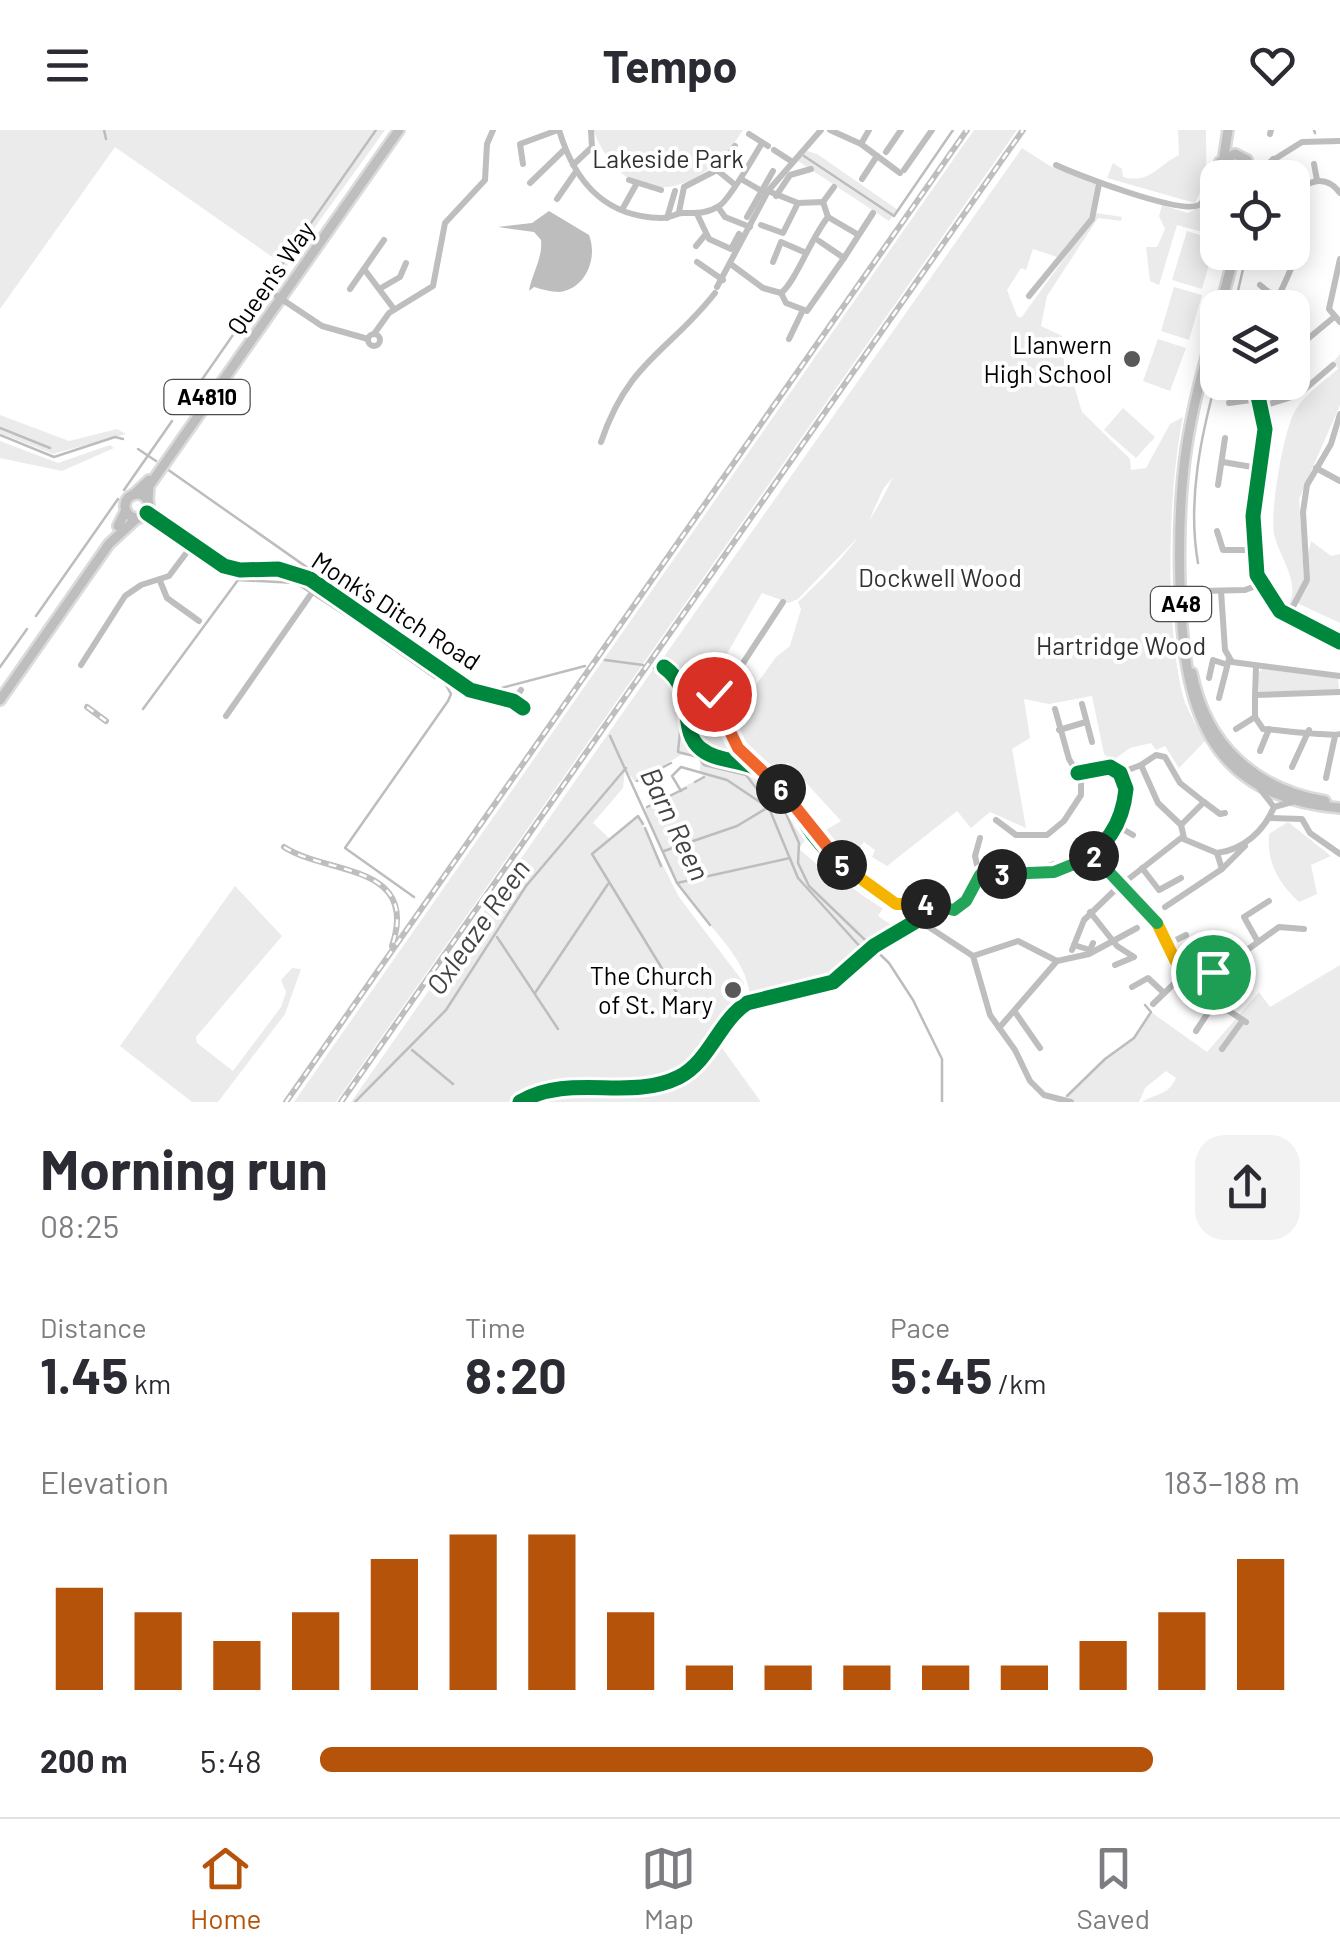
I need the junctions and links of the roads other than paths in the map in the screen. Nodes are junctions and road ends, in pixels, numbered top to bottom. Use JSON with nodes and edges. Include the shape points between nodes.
{"nodes":[{"id":1,"x":396,"y":130,"type":"edge"},
{"id":2,"x":493,"y":130,"type":"edge"},
{"id":3,"x":559,"y":130,"type":"edge"},
{"id":4,"x":592,"y":130,"type":"edge"},
{"id":5,"x":821,"y":130,"type":"edge"},
{"id":6,"x":830,"y":130,"type":"edge"},
{"id":7,"x":869,"y":130,"type":"edge"},
{"id":8,"x":901,"y":130,"type":"edge"},
{"id":9,"x":932,"y":130,"type":"edge"},
{"id":10,"x":1230,"y":130,"type":"edge"},
{"id":11,"x":541,"y":133,"type":"edge"},
{"id":12,"x":748,"y":134,"type":"dead end"},
{"id":13,"x":1322,"y":134,"type":"edge"},
{"id":14,"x":1340,"y":141,"type":"edge"},
{"id":15,"x":861,"y":144,"type":"junction"},
{"id":16,"x":734,"y":146,"type":"dead end"},
{"id":17,"x":768,"y":146,"type":"junction"},
{"id":18,"x":564,"y":150,"type":"junction"},
{"id":19,"x":882,"y":154,"type":"junction"},
{"id":20,"x":1240,"y":154,"type":"junction"},
{"id":21,"x":1223,"y":159,"type":"joint"},
{"id":22,"x":1243,"y":160,"type":"edge"},
{"id":23,"x":1273,"y":160,"type":"edge"},
{"id":24,"x":791,"y":161,"type":"junction"},
{"id":25,"x":524,"y":164,"type":"dead end"},
{"id":26,"x":1314,"y":164,"type":"dead end"},
{"id":27,"x":1056,"y":165,"type":"dead end"},
{"id":28,"x":574,"y":169,"type":"junction"},
{"id":29,"x":811,"y":169,"type":"dead end"},
{"id":30,"x":717,"y":170,"type":"junction"},
{"id":31,"x":773,"y":170,"type":"dead end"},
{"id":32,"x":862,"y":179,"type":"dead end"},
{"id":33,"x":1317,"y":180,"type":"junction"},
{"id":34,"x":738,"y":182,"type":"junction"},
{"id":35,"x":1310,"y":182,"type":"edge"},
{"id":36,"x":530,"y":183,"type":"dead end"},
{"id":37,"x":1099,"y":184,"type":"junction"},
{"id":38,"x":834,"y":186,"type":"dead end"},
{"id":39,"x":661,"y":190,"type":"dead end"},
{"id":40,"x":764,"y":190,"type":"junction"},
{"id":41,"x":675,"y":191,"type":"dead end"},
{"id":42,"x":1340,"y":193,"type":"edge"},
{"id":43,"x":776,"y":196,"type":"junction"},
{"id":44,"x":558,"y":199,"type":"dead end"},
{"id":45,"x":823,"y":202,"type":"junction"},
{"id":46,"x":1200,"y":202,"type":"edge"},
{"id":47,"x":798,"y":203,"type":"junction"},
{"id":48,"x":718,"y":207,"type":"junction"},
{"id":49,"x":623,"y":208,"type":"junction"},
{"id":50,"x":679,"y":213,"type":"junction"},
{"id":51,"x":874,"y":214,"type":"dead end"},
{"id":52,"x":698,"y":216,"type":"junction"},
{"id":53,"x":747,"y":217,"type":"dead end"},
{"id":54,"x":828,"y":217,"type":"junction"},
{"id":55,"x":667,"y":218,"type":"junction"},
{"id":56,"x":761,"y":226,"type":"dead end"},
{"id":57,"x":750,"y":228,"type":"junction"},
{"id":58,"x":706,"y":234,"type":"junction"},
{"id":59,"x":739,"y":234,"type":"dead end"},
{"id":60,"x":857,"y":234,"type":"junction"},
{"id":61,"x":384,"y":240,"type":"dead end"},
{"id":62,"x":819,"y":241,"type":"dead end"},
{"id":63,"x":696,"y":246,"type":"dead end"},
{"id":64,"x":804,"y":252,"type":"junction"},
{"id":65,"x":844,"y":258,"type":"junction"},
{"id":66,"x":1340,"y":259,"type":"edge"},
{"id":67,"x":697,"y":262,"type":"dead end"},
{"id":68,"x":773,"y":262,"type":"dead end"},
{"id":69,"x":406,"y":263,"type":"dead end"},
{"id":70,"x":732,"y":265,"type":"junction"},
{"id":71,"x":364,"y":269,"type":"junction"},
{"id":72,"x":720,"y":284,"type":"junction"},
{"id":73,"x":1260,"y":285,"type":"dead end"},
{"id":74,"x":381,"y":288,"type":"junction"},
{"id":75,"x":350,"y":290,"type":"dead end"},
{"id":76,"x":1267,"y":290,"type":"edge"},
{"id":77,"x":781,"y":293,"type":"junction"},
{"id":78,"x":1029,"y":296,"type":"dead end"},
{"id":79,"x":279,"y":298,"type":"junction"},
{"id":80,"x":394,"y":309,"type":"junction"},
{"id":81,"x":802,"y":312,"type":"junction"},
{"id":82,"x":1336,"y":320,"type":"edge"},
{"id":83,"x":332,"y":331,"type":"junction"},
{"id":84,"x":790,"y":333,"type":"dead end"},
{"id":85,"x":1310,"y":338,"type":"edge"},
{"id":86,"x":328,"y":340,"type":"dead end"},
{"id":87,"x":1333,"y":366,"type":"dead end"},
{"id":88,"x":1200,"y":380,"type":"edge"},
{"id":89,"x":1200,"y":396,"type":"edge"},
{"id":90,"x":1258,"y":400,"type":"edge"},
{"id":91,"x":1229,"y":403,"type":"dead end"},
{"id":92,"x":1259,"y":403,"type":"junction"},
{"id":93,"x":1340,"y":414,"type":"edge"},
{"id":94,"x":1226,"y":438,"type":"dead end"},
{"id":95,"x":600,"y":442,"type":"dead end"},
{"id":96,"x":1224,"y":462,"type":"junction"},
{"id":97,"x":1258,"y":468,"type":"junction"},
{"id":98,"x":1316,"y":468,"type":"junction"},
{"id":99,"x":1340,"y":481,"type":"edge"},
{"id":100,"x":1218,"y":485,"type":"dead end"},
{"id":101,"x":133,"y":495,"type":"junction"},
{"id":102,"x":148,"y":500,"type":"junction"},
{"id":103,"x":126,"y":510,"type":"junction"},
{"id":104,"x":142,"y":516,"type":"junction"},
{"id":105,"x":1218,"y":531,"type":"dead end"},
{"id":106,"x":193,"y":544,"type":"junction"},
{"id":107,"x":1254,"y":550,"type":"junction"},
{"id":108,"x":160,"y":580,"type":"junction"},
{"id":109,"x":1261,"y":584,"type":"junction"},
{"id":110,"x":315,"y":589,"type":"junction"},
{"id":111,"x":1220,"y":590,"type":"junction"},
{"id":112,"x":1202,"y":591,"type":"dead end"},
{"id":113,"x":783,"y":602,"type":"dead end"},
{"id":114,"x":1288,"y":616,"type":"junction"},
{"id":115,"x":200,"y":621,"type":"dead end"},
{"id":116,"x":1340,"y":642,"type":"edge"},
{"id":117,"x":1227,"y":662,"type":"junction"},
{"id":118,"x":81,"y":664,"type":"dead end"},
{"id":119,"x":664,"y":667,"type":"dead end"},
{"id":120,"x":1256,"y":667,"type":"junction"},
{"id":121,"x":1340,"y":676,"type":"edge"},
{"id":122,"x":1209,"y":678,"type":"dead end"},
{"id":123,"x":521,"y":690,"type":"dead end"},
{"id":124,"x":0,"y":691,"type":"edge"},
{"id":125,"x":1340,"y":692,"type":"edge"},
{"id":126,"x":1255,"y":695,"type":"junction"},
{"id":127,"x":720,"y":696,"type":"junction"},
{"id":128,"x":686,"y":697,"type":"junction"},
{"id":129,"x":1219,"y":698,"type":"dead end"},
{"id":130,"x":0,"y":700,"type":"edge"},
{"id":131,"x":513,"y":700,"type":"junction"},
{"id":132,"x":1082,"y":704,"type":"dead end"},
{"id":133,"x":523,"y":708,"type":"dead end"},
{"id":134,"x":1055,"y":709,"type":"dead end"},
{"id":135,"x":226,"y":716,"type":"dead end"},
{"id":136,"x":1254,"y":717,"type":"junction"},
{"id":137,"x":1086,"y":722,"type":"junction"},
{"id":138,"x":1236,"y":729,"type":"dead end"},
{"id":139,"x":1059,"y":730,"type":"junction"},
{"id":140,"x":1268,"y":730,"type":"junction"},
{"id":141,"x":1309,"y":730,"type":"junction"},
{"id":142,"x":1338,"y":735,"type":"edge"},
{"id":143,"x":1092,"y":742,"type":"dead end"},
{"id":144,"x":1260,"y":751,"type":"dead end"},
{"id":145,"x":752,"y":762,"type":"junction"},
{"id":146,"x":1141,"y":765,"type":"junction"},
{"id":147,"x":1292,"y":768,"type":"dead end"},
{"id":148,"x":1078,"y":773,"type":"junction"},
{"id":149,"x":1120,"y":773,"type":"junction"},
{"id":150,"x":1243,"y":775,"type":"junction"},
{"id":151,"x":1326,"y":778,"type":"dead end"},
{"id":152,"x":1204,"y":802,"type":"junction"},
{"id":153,"x":1298,"y":803,"type":"junction"},
{"id":154,"x":1340,"y":806,"type":"edge"},
{"id":155,"x":1274,"y":807,"type":"junction"},
{"id":156,"x":1226,"y":813,"type":"dead end"},
{"id":157,"x":1270,"y":818,"type":"junction"},
{"id":158,"x":996,"y":820,"type":"dead end"},
{"id":159,"x":1114,"y":824,"type":"junction"},
{"id":160,"x":1181,"y":825,"type":"junction"},
{"id":161,"x":1134,"y":835,"type":"dead end"},
{"id":162,"x":980,"y":838,"type":"dead end"},
{"id":163,"x":1184,"y":838,"type":"junction"},
{"id":164,"x":1246,"y":845,"type":"dead end"},
{"id":165,"x":1217,"y":853,"type":"junction"},
{"id":166,"x":1092,"y":854,"type":"junction"},
{"id":167,"x":1340,"y":854,"type":"edge"},
{"id":168,"x":1142,"y":868,"type":"junction"},
{"id":169,"x":1222,"y":869,"type":"junction"},
{"id":170,"x":980,"y":875,"type":"junction"},
{"id":171,"x":1181,"y":878,"type":"dead end"},
{"id":172,"x":1122,"y":884,"type":"junction"},
{"id":173,"x":1269,"y":901,"type":"dead end"},
{"id":174,"x":908,"y":903,"type":"junction"},
{"id":175,"x":1165,"y":906,"type":"dead end"},
{"id":176,"x":1090,"y":912,"type":"junction"},
{"id":177,"x":918,"y":920,"type":"junction"},
{"id":178,"x":1137,"y":928,"type":"dead end"},
{"id":179,"x":1304,"y":929,"type":"dead end"},
{"id":180,"x":1186,"y":936,"type":"dead end"},
{"id":181,"x":1113,"y":941,"type":"junction"},
{"id":182,"x":1258,"y":942,"type":"junction"},
{"id":183,"x":1093,"y":943,"type":"dead end"},
{"id":184,"x":1168,"y":944,"type":"junction"},
{"id":185,"x":973,"y":956,"type":"junction"},
{"id":186,"x":1057,"y":960,"type":"junction"},
{"id":187,"x":1115,"y":965,"type":"dead end"},
{"id":188,"x":1144,"y":965,"type":"dead end"},
{"id":189,"x":1184,"y":974,"type":"junction"},
{"id":190,"x":1148,"y":978,"type":"junction"},
{"id":191,"x":1197,"y":986,"type":"junction"},
{"id":192,"x":1132,"y":987,"type":"dead end"},
{"id":193,"x":1164,"y":993,"type":"junction"},
{"id":194,"x":1215,"y":1002,"type":"junction"},
{"id":195,"x":1153,"y":1004,"type":"dead end"},
{"id":196,"x":1015,"y":1012,"type":"junction"},
{"id":197,"x":999,"y":1028,"type":"junction"},
{"id":198,"x":1196,"y":1031,"type":"dead end"},
{"id":199,"x":1040,"y":1048,"type":"dead end"},
{"id":200,"x":1222,"y":1049,"type":"dead end"},
{"id":201,"x":520,"y":1102,"type":"edge"},
{"id":202,"x":1071,"y":1102,"type":"edge"}],
"edges":[{"from":1,"to":79,"type":"main road","name":"Queen's Way","number":"A4810"},
{"from":2,"to":80,"type":"street","via":[[484,180],[443,226],[433,286]]},
{"from":3,"to":11,"type":"street"},
{"from":3,"to":18,"type":"street"},
{"from":4,"to":28,"type":"street","via":[[592,148]]},
{"from":5,"to":24,"type":"street"},
{"from":6,"to":15,"type":"street"},
{"from":7,"to":15,"type":"street"},
{"from":8,"to":19,"type":"street"},
{"from":9,"to":19,"type":"street","via":[[902,171]]},
{"from":10,"to":20,"type":"main road"},
{"from":10,"to":21,"type":"main road"},
{"from":11,"to":25,"type":"street","via":[[520,144]]},
{"from":12,"to":17,"type":"street"},
{"from":13,"to":14,"type":"street"},
{"from":13,"to":23,"type":"street"},
{"from":15,"to":19,"type":"street"},
{"from":16,"to":30,"type":"street"},
{"from":17,"to":24,"type":"street"},
{"from":17,"to":34,"type":"street"},
{"from":18,"to":28,"type":"street"},
{"from":18,"to":36,"type":"street"},
{"from":19,"to":32,"type":"street"},
{"from":20,"to":21,"type":"main road"},
{"from":20,"to":22,"type":"main road"},
{"from":24,"to":40,"type":"street"},
{"from":26,"to":33,"type":"street"},
{"from":27,"to":37,"type":"street"},
{"from":28,"to":44,"type":"street"},
{"from":28,"to":49,"type":"street","via":[[585,188]]},
{"from":29,"to":43,"type":"street","via":[[790,175]]},
{"from":30,"to":34,"type":"street"},
{"from":30,"to":50,"type":"street","via":[[682,189]]},
{"from":31,"to":40,"type":"street"},
{"from":33,"to":35,"type":"street"},
{"from":33,"to":42,"type":"street"},
{"from":34,"to":40,"type":"street"},
{"from":34,"to":48,"type":"street"},
{"from":37,"to":46,"type":"street","via":[[1187,207]]},
{"from":37,"to":78,"type":"street","via":[[1092,219]]},
{"from":38,"to":45,"type":"street"},
{"from":39,"to":49,"type":"street","via":[[633,182]]},
{"from":40,"to":43,"type":"street"},
{"from":40,"to":53,"type":"street"},
{"from":40,"to":57,"type":"street"},
{"from":41,"to":55,"type":"street"},
{"from":43,"to":47,"type":"street"},
{"from":45,"to":47,"type":"street"},
{"from":45,"to":54,"type":"street"},
{"from":47,"to":56,"type":"street","via":[[783,233]]},
{"from":48,"to":52,"type":"street"},
{"from":48,"to":57,"type":"street"},
{"from":49,"to":55,"type":"street"},
{"from":50,"to":52,"type":"street"},
{"from":50,"to":55,"type":"street"},
{"from":51,"to":60,"type":"street"},
{"from":52,"to":58,"type":"street"},
{"from":54,"to":60,"type":"street"},
{"from":54,"to":64,"type":"street"},
{"from":57,"to":70,"type":"street"},
{"from":58,"to":59,"type":"street","via":[[730,249]]},
{"from":58,"to":63,"type":"street"},
{"from":60,"to":65,"type":"street"},
{"from":61,"to":71,"type":"street"},
{"from":62,"to":65,"type":"street"},
{"from":64,"to":68,"type":"street","via":[[781,242]]},
{"from":64,"to":77,"type":"street"},
{"from":65,"to":81,"type":"street"},
{"from":66,"to":82,"type":"street","via":[[1330,300]]},
{"from":67,"to":72,"type":"street"},
{"from":69,"to":74,"type":"street","via":[[400,277]]},
{"from":70,"to":72,"type":"street"},
{"from":70,"to":77,"type":"street"},
{"from":71,"to":74,"type":"street"},
{"from":71,"to":75,"type":"street"},
{"from":72,"to":95,"type":"street","via":[[638,369]]},
{"from":73,"to":76,"type":"street"},
{"from":74,"to":80,"type":"street"},
{"from":77,"to":81,"type":"street"},
{"from":79,"to":83,"type":"street"},
{"from":79,"to":101,"type":"main road","name":"Queen's Way","number":"A4810"},
{"from":79,"to":102,"type":"main road","name":"Queen's Way","number":"A4810","via":[[150,486]]},
{"from":80,"to":83,"type":"street","via":[[371,336]]},
{"from":81,"to":84,"type":"street"},
{"from":82,"to":85,"type":"street"},
{"from":83,"to":86,"type":"street"},
{"from":87,"to":92,"type":"street","via":[[1298,395]]},
{"from":88,"to":150,"type":"main road","number":"A48","via":[[1180,473],[1182,641],[1195,710],[1211,742]]},
{"from":89,"to":154,"type":"main road","number":"A48","via":[[1184,477],[1187,638],[1196,694],[1218,739],[1244,767],[1286,791]]},
{"from":90,"to":92,"type":"street"},
{"from":91,"to":92,"type":"street"},
{"from":92,"to":97,"type":"street","via":[[1265,429]]},
{"from":93,"to":98,"type":"street"},
{"from":94,"to":96,"type":"street"},
{"from":96,"to":97,"type":"street"},
{"from":96,"to":100,"type":"street"},
{"from":97,"to":107,"type":"street"},
{"from":98,"to":99,"type":"street"},
{"from":98,"to":114,"type":"street","via":[[1304,500],[1307,580]]},
{"from":101,"to":102,"type":"main road"},
{"from":101,"to":103,"type":"main road","name":"Queen's Way","number":"A4810"},
{"from":102,"to":104,"type":"main road","name":"Queen's Way","number":"A4810"},
{"from":103,"to":104,"type":"main road"},
{"from":103,"to":124,"type":"main road","name":"Queen's Way","number":"A4810"},
{"from":104,"to":106,"type":"street","name":"Monk's Ditch Road"},
{"from":104,"to":130,"type":"main road","via":[[109,544]]},
{"from":105,"to":107,"type":"street","via":[[1223,550]]},
{"from":106,"to":108,"type":"street"},
{"from":106,"to":110,"type":"street","name":"Monk's Ditch Road","via":[[233,569],[286,571]]},
{"from":107,"to":109,"type":"street"},
{"from":108,"to":115,"type":"street","via":[[167,598]]},
{"from":108,"to":118,"type":"street","via":[[127,594]]},
{"from":109,"to":111,"type":"street"},
{"from":109,"to":114,"type":"street"},
{"from":110,"to":131,"type":"street","name":"Monk's Ditch Road","via":[[470,690]]},
{"from":110,"to":135,"type":"street"},
{"from":111,"to":112,"type":"street"},
{"from":111,"to":117,"type":"street"},
{"from":113,"to":127,"type":"street"},
{"from":114,"to":116,"type":"street"},
{"from":117,"to":120,"type":"street"},
{"from":117,"to":122,"type":"street","via":[[1213,660]]},
{"from":117,"to":129,"type":"street"},
{"from":119,"to":128,"type":"street"},
{"from":120,"to":121,"type":"street"},
{"from":120,"to":126,"type":"street"},
{"from":123,"to":131,"type":"street"},
{"from":125,"to":126,"type":"street"},
{"from":126,"to":136,"type":"street"},
{"from":127,"to":128,"type":"street","via":[[705,691]]},
{"from":127,"to":145,"type":"street","via":[[730,737]]},
{"from":128,"to":145,"type":"street","via":[[692,738],[700,748]]},
{"from":131,"to":133,"type":"street","name":"Monk's Ditch Road"},
{"from":132,"to":137,"type":"street"},
{"from":134,"to":139,"type":"street"},
{"from":136,"to":138,"type":"street"},
{"from":136,"to":140,"type":"street"},
{"from":137,"to":139,"type":"street"},
{"from":137,"to":143,"type":"street"},
{"from":139,"to":148,"type":"street"},
{"from":140,"to":141,"type":"street"},
{"from":140,"to":144,"type":"street"},
{"from":141,"to":142,"type":"street"},
{"from":141,"to":147,"type":"street"},
{"from":142,"to":151,"type":"street"},
{"from":145,"to":174,"type":"street","via":[[840,864],[886,898]]},
{"from":146,"to":149,"type":"street"},
{"from":146,"to":152,"type":"street","via":[[1165,757],[1180,783]]},
{"from":146,"to":160,"type":"street","via":[[1158,803]]},
{"from":148,"to":149,"type":"street","via":[[1102,766]]},
{"from":148,"to":158,"type":"street","via":[[1081,795],[1054,831],[1023,837]]},
{"from":149,"to":159,"type":"street","via":[[1126,795]]},
{"from":150,"to":153,"type":"main road","number":"A48"},
{"from":150,"to":155,"type":"street"},
{"from":152,"to":156,"type":"street"},
{"from":152,"to":160,"type":"street"},
{"from":153,"to":154,"type":"main road","number":"A48"},
{"from":153,"to":155,"type":"street"},
{"from":155,"to":157,"type":"street"},
{"from":157,"to":165,"type":"street","via":[[1238,848]]},
{"from":157,"to":167,"type":"street","via":[[1302,819]]},
{"from":159,"to":161,"type":"street"},
{"from":159,"to":166,"type":"street"},
{"from":160,"to":163,"type":"street"},
{"from":162,"to":170,"type":"street","via":[[974,856]]},
{"from":163,"to":165,"type":"street"},
{"from":163,"to":168,"type":"street"},
{"from":164,"to":169,"type":"street"},
{"from":165,"to":169,"type":"street"},
{"from":166,"to":170,"type":"street","via":[[1054,872]]},
{"from":166,"to":172,"type":"street"},
{"from":168,"to":171,"type":"street","via":[[1161,890]]},
{"from":168,"to":172,"type":"street"},
{"from":169,"to":175,"type":"street"},
{"from":170,"to":174,"type":"street","via":[[954,910]]},
{"from":172,"to":176,"type":"street"},
{"from":172,"to":184,"type":"street"},
{"from":173,"to":182,"type":"street","via":[[1244,917]]},
{"from":174,"to":177,"type":"street"},
{"from":176,"to":181,"type":"street"},
{"from":176,"to":183,"type":"street","via":[[1073,947],[1090,950]]},
{"from":177,"to":185,"type":"street"},
{"from":177,"to":201,"type":"street","via":[[833,982],[736,1010],[678,1078],[636,1087],[549,1088]]},
{"from":178,"to":181,"type":"street"},
{"from":179,"to":182,"type":"street","via":[[1288,925]]},
{"from":180,"to":184,"type":"street"},
{"from":181,"to":186,"type":"street"},
{"from":181,"to":187,"type":"street","via":[[1134,957]]},
{"from":182,"to":191,"type":"street"},
{"from":184,"to":189,"type":"street"},
{"from":185,"to":186,"type":"street","via":[[1018,940]]},
{"from":185,"to":197,"type":"street"},
{"from":186,"to":196,"type":"street"},
{"from":188,"to":190,"type":"street"},
{"from":189,"to":191,"type":"street"},
{"from":189,"to":193,"type":"street"},
{"from":190,"to":192,"type":"street"},
{"from":190,"to":193,"type":"street"},
{"from":191,"to":194,"type":"street"},
{"from":193,"to":195,"type":"street"},
{"from":194,"to":198,"type":"street"},
{"from":194,"to":200,"type":"street","via":[[1245,1021]]},
{"from":196,"to":197,"type":"street"},
{"from":196,"to":199,"type":"street"},
{"from":197,"to":202,"type":"street","via":[[1040,1092]]}]}
